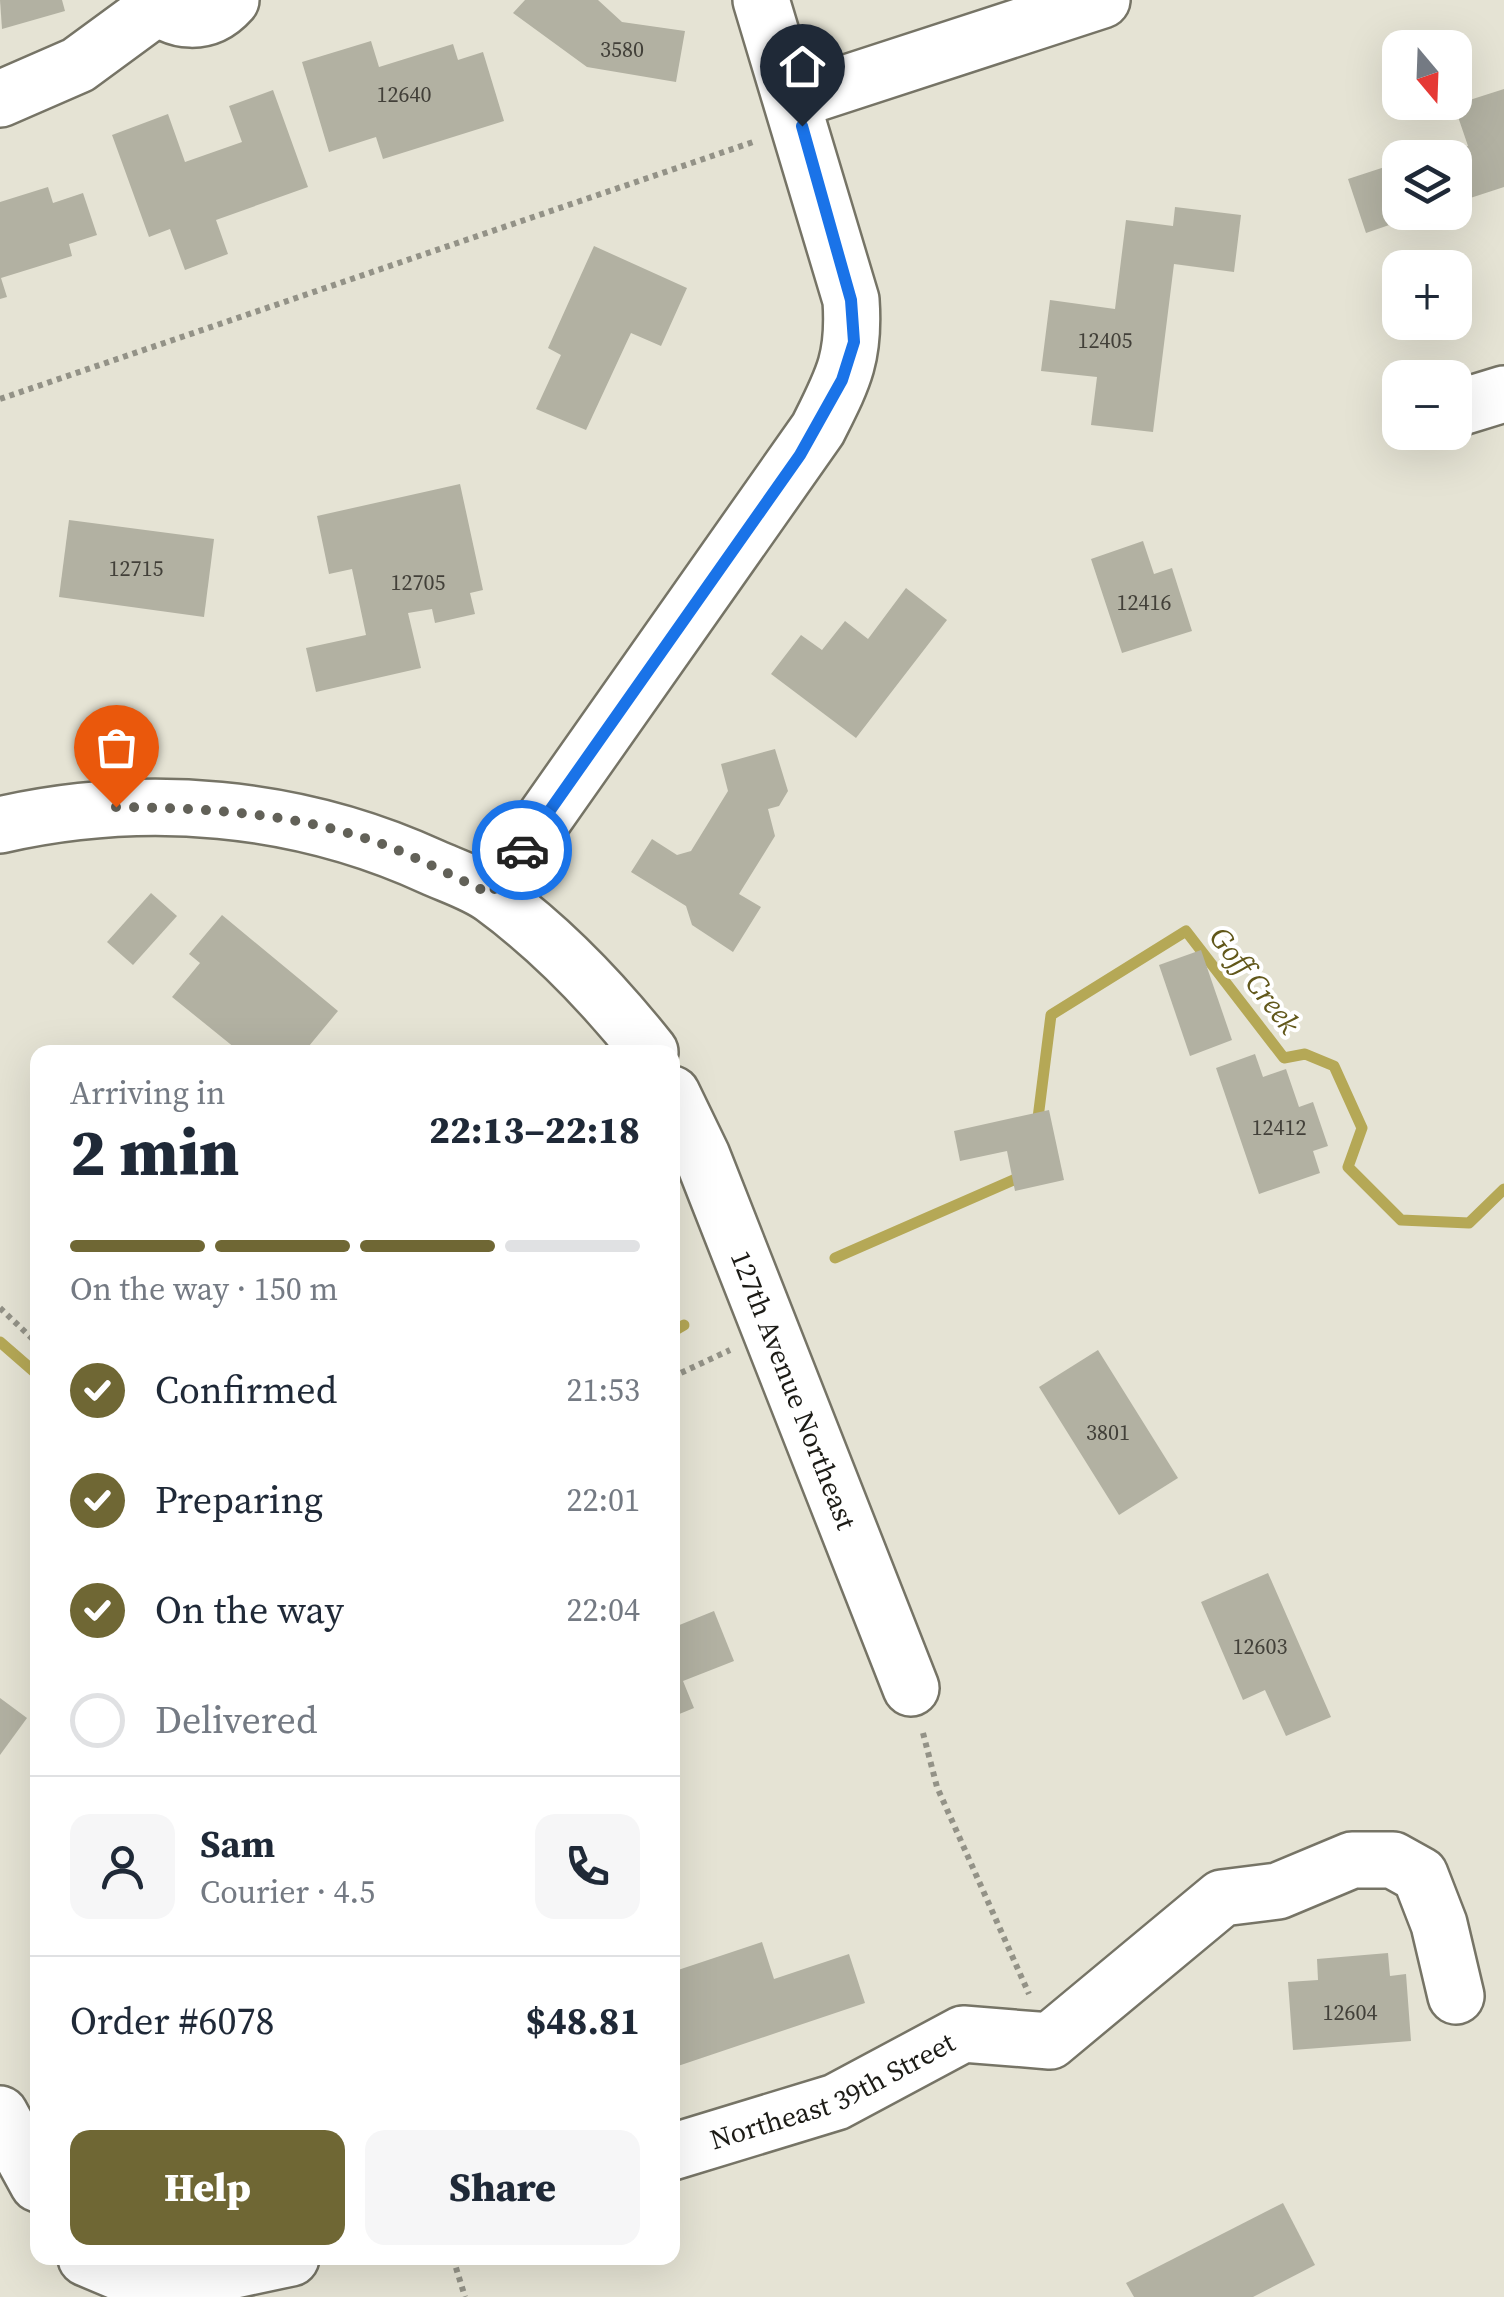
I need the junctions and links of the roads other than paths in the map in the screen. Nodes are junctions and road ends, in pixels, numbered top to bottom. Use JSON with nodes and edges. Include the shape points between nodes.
{"nodes":[{"id":1,"x":230,"y":0,"type":"edge"},
{"id":2,"x":761,"y":0,"type":"edge"},
{"id":3,"x":1102,"y":0,"type":"edge"},
{"id":4,"x":154,"y":3,"type":"edge"},
{"id":5,"x":0,"y":98,"type":"edge"},
{"id":6,"x":798,"y":113,"type":"junction"},
{"id":7,"x":1504,"y":394,"type":"edge"},
{"id":8,"x":1472,"y":404,"type":"edge"},
{"id":9,"x":0,"y":824,"type":"edge"},
{"id":10,"x":491,"y":894,"type":"junction"},
{"id":11,"x":645,"y":1045,"type":"edge"},
{"id":12,"x":680,"y":1113,"type":"edge"},
{"id":13,"x":911,"y":1688,"type":"road end"},
{"id":14,"x":1456,"y":1996,"type":"dead end"},
{"id":15,"x":0,"y":2114,"type":"edge"},
{"id":16,"x":680,"y":2150,"type":"edge"},
{"id":17,"x":30,"y":2169,"type":"edge"},
{"id":18,"x":103,"y":2265,"type":"edge"},
{"id":19,"x":258,"y":2265,"type":"edge"}],
"edges":[{"from":1,"to":4,"type":"street","via":[[196,20],[179,19]]},
{"from":2,"to":6,"type":"street"},
{"from":3,"to":6,"type":"street"},
{"from":4,"to":5,"type":"street","via":[[78,64]]},
{"from":6,"to":10,"type":"street","via":[[851,300],[854,342],[842,380],[809,442]]},
{"from":7,"to":8,"type":"street"},
{"from":9,"to":10,"type":"street","via":[[116,807],[206,808],[280,818],[384,845]]},
{"from":10,"to":11,"type":"street","via":[[600,988]]},
{"from":12,"to":13,"type":"street","name":"127th Avenue Northeast"},
{"from":14,"to":16,"type":"street","name":"Northeast 39th Street","via":[[1420,1875],[1393,1860],[1352,1860],[1278,1891],[1222,1898],[1050,2041],[963,2034],[836,2102]]},
{"from":15,"to":17,"type":"street"},
{"from":18,"to":19,"type":"street","via":[[155,2287]]}]}
